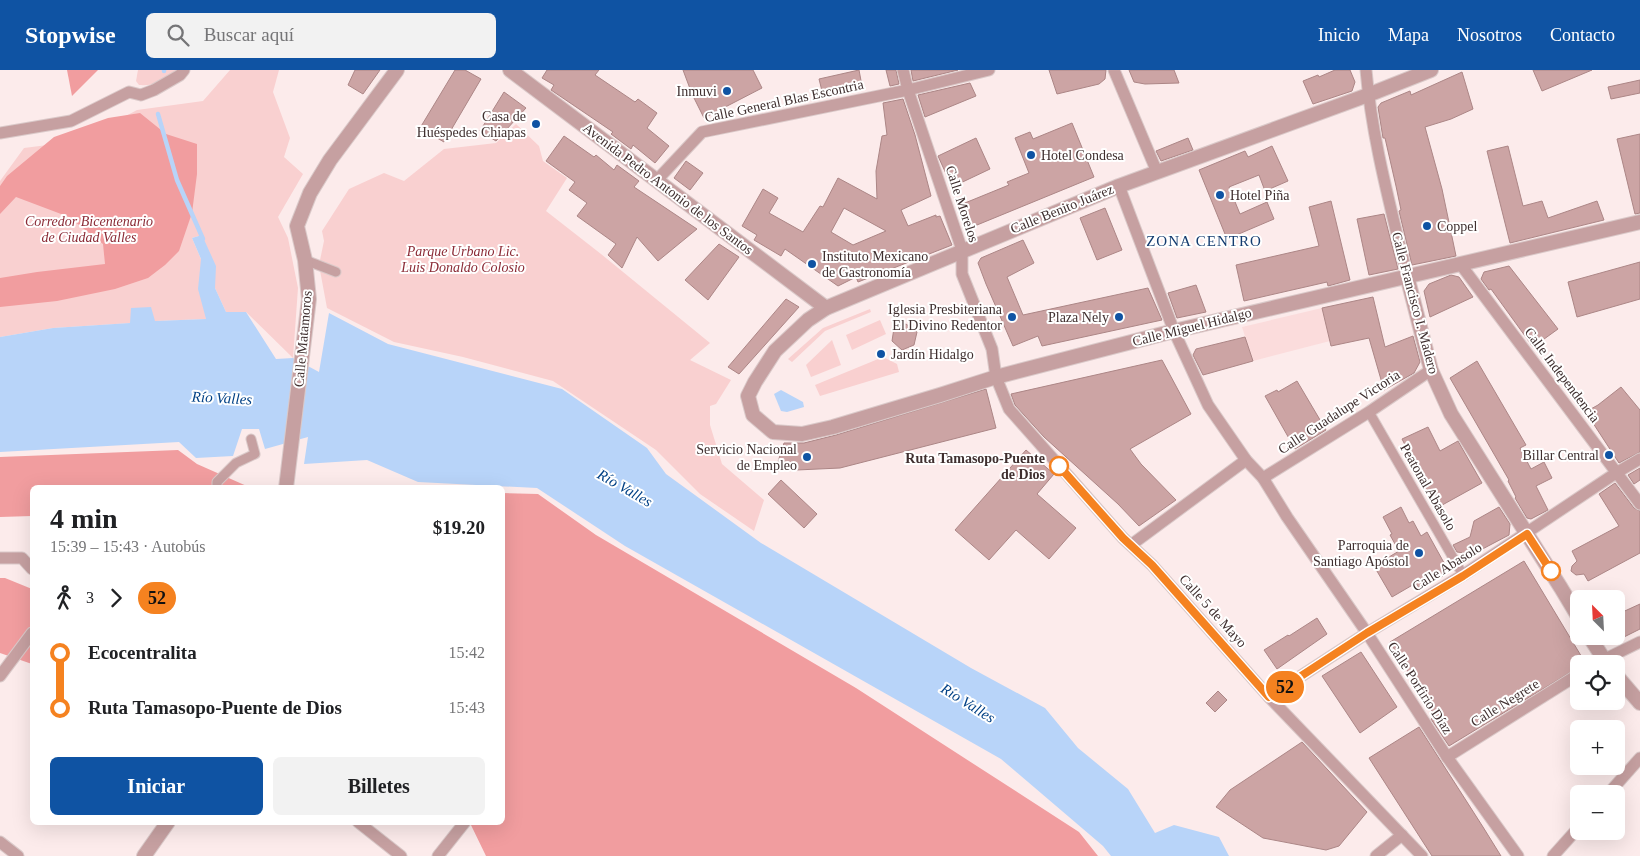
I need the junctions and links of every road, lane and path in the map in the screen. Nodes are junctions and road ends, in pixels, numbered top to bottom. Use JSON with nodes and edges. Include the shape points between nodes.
{"nodes":[{"id":1,"x":184,"y":70,"type":"edge"},
{"id":2,"x":396,"y":70,"type":"edge"},
{"id":3,"x":510,"y":70,"type":"edge"},
{"id":4,"x":903,"y":70,"type":"edge"},
{"id":5,"x":989,"y":70,"type":"edge"},
{"id":6,"x":1114,"y":70,"type":"edge"},
{"id":7,"x":1366,"y":70,"type":"edge"},
{"id":8,"x":1432,"y":70,"type":"edge"},
{"id":9,"x":908,"y":90,"type":"junction"},
{"id":10,"x":1368,"y":95,"type":"junction"},
{"id":11,"x":0,"y":133,"type":"edge"},
{"id":12,"x":1157,"y":172,"type":"junction"},
{"id":13,"x":656,"y":181,"type":"junction"},
{"id":14,"x":1119,"y":186,"type":"junction"},
{"id":15,"x":1640,"y":222,"type":"edge"},
{"id":16,"x":962,"y":250,"type":"junction"},
{"id":17,"x":305,"y":260,"type":"junction"},
{"id":18,"x":1461,"y":264,"type":"junction"},
{"id":19,"x":336,"y":272,"type":"dead end"},
{"id":20,"x":1407,"y":276,"type":"junction"},
{"id":21,"x":826,"y":308,"type":"junction"},
{"id":22,"x":1174,"y":331,"type":"junction"},
{"id":23,"x":1431,"y":370,"type":"junction"},
{"id":24,"x":996,"y":377,"type":"junction"},
{"id":25,"x":1369,"y":412,"type":"junction"},
{"id":26,"x":753,"y":415,"type":"joint"},
{"id":27,"x":251,"y":439,"type":"dead end"},
{"id":28,"x":1640,"y":459,"type":"edge"},
{"id":29,"x":1246,"y":460,"type":"junction"},
{"id":30,"x":1616,"y":473,"type":"junction"},
{"id":31,"x":1263,"y":478,"type":"junction"},
{"id":32,"x":217,"y":485,"type":"edge"},
{"id":33,"x":286,"y":485,"type":"edge"},
{"id":34,"x":1640,"y":504,"type":"edge"},
{"id":35,"x":1527,"y":534,"type":"junction"},
{"id":36,"x":1131,"y":545,"type":"junction"},
{"id":37,"x":0,"y":558,"type":"edge"},
{"id":38,"x":30,"y":567,"type":"edge"},
{"id":39,"x":1463,"y":576,"type":"junction"},
{"id":40,"x":1570,"y":603,"type":"edge"},
{"id":41,"x":1367,"y":633,"type":"junction"},
{"id":42,"x":30,"y":636,"type":"edge"},
{"id":43,"x":1640,"y":642,"type":"edge"},
{"id":44,"x":1615,"y":655,"type":"edge"},
{"id":45,"x":0,"y":676,"type":"edge"},
{"id":46,"x":1570,"y":680,"type":"edge"},
{"id":47,"x":1625,"y":686,"type":"edge"},
{"id":48,"x":1269,"y":697,"type":"junction"},
{"id":49,"x":1640,"y":703,"type":"edge"},
{"id":50,"x":1447,"y":757,"type":"junction"},
{"id":51,"x":1640,"y":758,"type":"edge"},
{"id":52,"x":1616,"y":785,"type":"edge"},
{"id":53,"x":166,"y":825,"type":"edge"},
{"id":54,"x":362,"y":825,"type":"edge"},
{"id":55,"x":463,"y":825,"type":"edge"},
{"id":56,"x":1402,"y":835,"type":"junction"},
{"id":57,"x":1570,"y":837,"type":"edge"},
{"id":58,"x":0,"y":842,"type":"edge"},
{"id":59,"x":18,"y":856,"type":"edge"},
{"id":60,"x":144,"y":856,"type":"edge"},
{"id":61,"x":401,"y":856,"type":"edge"},
{"id":62,"x":438,"y":856,"type":"edge"},
{"id":63,"x":1376,"y":856,"type":"edge"},
{"id":64,"x":1422,"y":856,"type":"edge"},
{"id":65,"x":1518,"y":856,"type":"edge"},
{"id":66,"x":1553,"y":856,"type":"edge"}],
"edges":[{"from":1,"to":11,"type":"street","via":[[154,90],[142,95],[129,92],[71,121]]},
{"from":2,"to":17,"type":"street","name":"Calle Matamoros","via":[[330,160],[310,193],[297,226]]},
{"from":3,"to":13,"type":"street","name":"Avenida Pedro Antonio de los Santos"},
{"from":4,"to":9,"type":"street","name":"Calle Morelos"},
{"from":5,"to":9,"type":"street","name":"Calle General Blas Escontria"},
{"from":6,"to":12,"type":"street"},
{"from":7,"to":10,"type":"street","name":"Calle Francisco I. Madero"},
{"from":8,"to":10,"type":"street","name":"Calle Benito Juárez"},
{"from":9,"to":13,"type":"street","name":"Calle General Blas Escontria","via":[[702,132]]},
{"from":9,"to":16,"type":"street","name":"Calle Morelos"},
{"from":10,"to":12,"type":"street","name":"Calle Benito Juárez"},
{"from":10,"to":20,"type":"street","name":"Calle Francisco I. Madero"},
{"from":12,"to":14,"type":"street","name":"Calle Benito Juárez"},
{"from":13,"to":21,"type":"street","name":"Avenida Pedro Antonio de los Santos"},
{"from":14,"to":16,"type":"street","name":"Calle Benito Juárez"},
{"from":14,"to":22,"type":"street","name":"Calle Porfirio Díaz"},
{"from":15,"to":18,"type":"street","name":"Calle Miguel Hidalgo"},
{"from":16,"to":21,"type":"street","name":"Calle Benito Juárez"},
{"from":16,"to":24,"type":"street","name":"Calle Morelos","via":[[962,274],[992,349]]},
{"from":17,"to":19,"type":"street"},
{"from":17,"to":33,"type":"street","name":"Calle Matamoros","via":[[309,299]]},
{"from":18,"to":20,"type":"street","name":"Calle Miguel Hidalgo"},
{"from":18,"to":30,"type":"street","name":"Calle Independencia"},
{"from":20,"to":22,"type":"street","name":"Calle Miguel Hidalgo"},
{"from":20,"to":23,"type":"street","name":"Calle Francisco I. Madero"},
{"from":21,"to":26,"type":"street","name":"Calle Benito Juárez","via":[[808,320],[770,359],[748,396]]},
{"from":22,"to":24,"type":"street","name":"Calle Miguel Hidalgo"},
{"from":22,"to":29,"type":"street","name":"Calle Porfirio Díaz","via":[[1208,405]]},
{"from":23,"to":25,"type":"street","name":"Calle Guadalupe Victoria"},
{"from":23,"to":35,"type":"street","name":"Calle Francisco I. Madero","via":[[1450,414]]},
{"from":24,"to":26,"type":"street","name":"Calle Miguel Hidalgo","via":[[845,424],[802,434],[773,432]]},
{"from":24,"to":36,"type":"street","name":"Calle 5 de Mayo","via":[[1009,409]]},
{"from":25,"to":31,"type":"street","name":"Calle Guadalupe Victoria"},
{"from":25,"to":39,"type":"street","name":"Peatonal Abasolo"},
{"from":27,"to":32,"type":"street","via":[[255,454],[236,463]]},
{"from":28,"to":30,"type":"street","name":"Calle Abasolo"},
{"from":29,"to":31,"type":"street","name":"Calle Porfirio Díaz"},
{"from":29,"to":36,"type":"street"},
{"from":30,"to":34,"type":"street","name":"Calle Independencia"},
{"from":30,"to":35,"type":"street","name":"Calle Abasolo"},
{"from":31,"to":41,"type":"street","name":"Calle Porfirio Díaz"},
{"from":35,"to":39,"type":"street","name":"Calle Abasolo"},
{"from":35,"to":40,"type":"street","name":"Calle Francisco I. Madero"},
{"from":36,"to":48,"type":"street","name":"Calle 5 de Mayo"},
{"from":37,"to":38,"type":"street","via":[[22,558]]},
{"from":39,"to":41,"type":"street","name":"Calle Abasolo"},
{"from":41,"to":48,"type":"street","name":"Calle Abasolo"},
{"from":41,"to":50,"type":"street","name":"Calle Porfirio Díaz"},
{"from":42,"to":45,"type":"street"},
{"from":43,"to":44,"type":"street"},
{"from":46,"to":50,"type":"street","name":"Calle Negrete"},
{"from":47,"to":49,"type":"street"},
{"from":48,"to":56,"type":"street","name":"Calle 5 de Mayo"},
{"from":50,"to":65,"type":"street","name":"Calle Porfirio Díaz"},
{"from":51,"to":52,"type":"street"},
{"from":53,"to":60,"type":"street"},
{"from":54,"to":61,"type":"street"},
{"from":55,"to":62,"type":"street"},
{"from":56,"to":63,"type":"street"},
{"from":56,"to":64,"type":"street","name":"Calle 5 de Mayo"},
{"from":57,"to":66,"type":"street"},
{"from":58,"to":59,"type":"street"}]}
